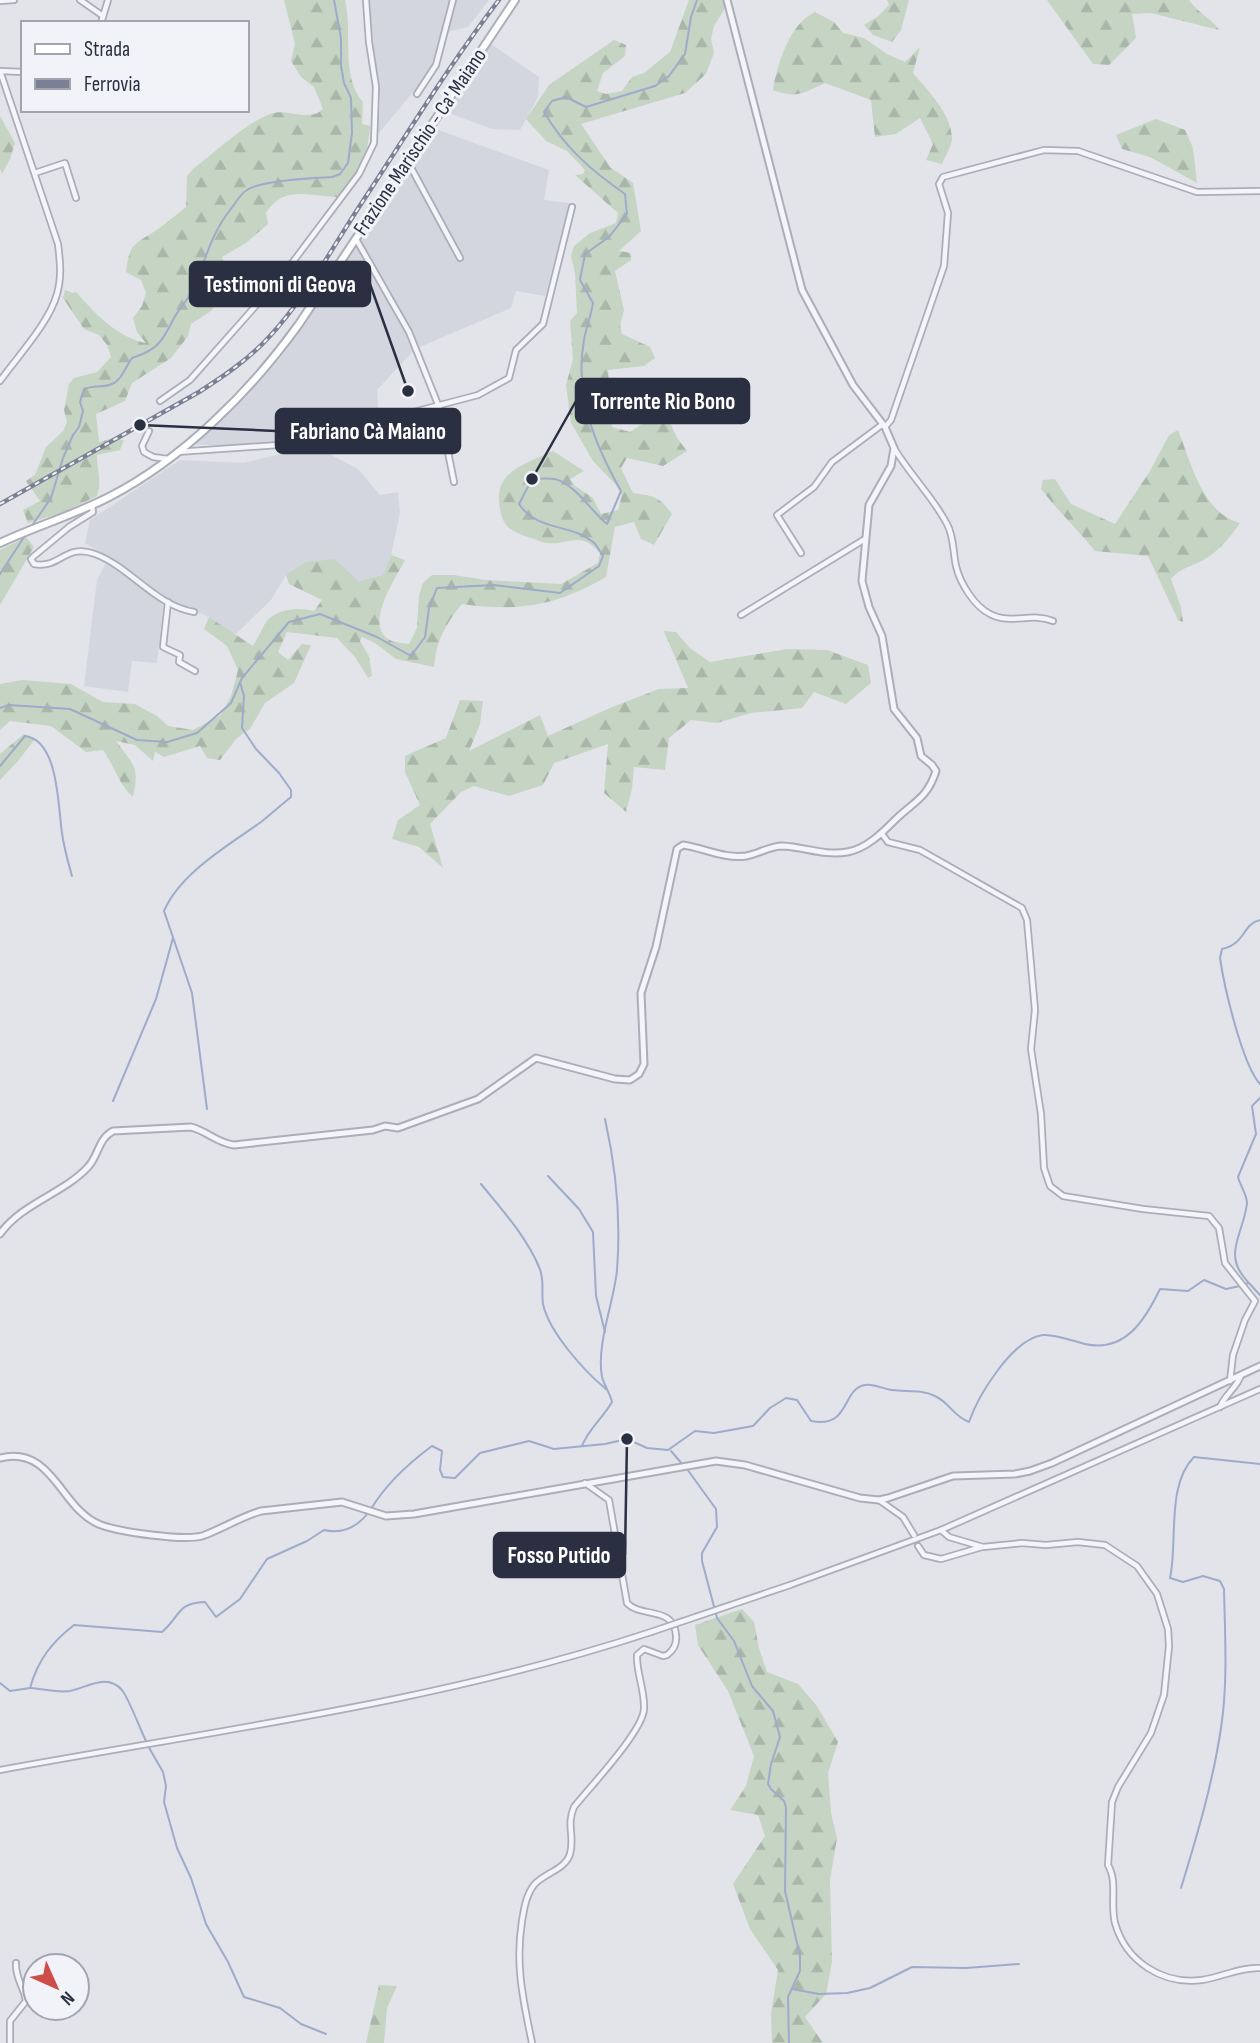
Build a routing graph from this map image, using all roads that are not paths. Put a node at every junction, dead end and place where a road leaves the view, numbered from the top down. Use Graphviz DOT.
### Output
graph roads {
  1 [pos="14,0"];
  2 [pos="80,0"];
  3 [pos="108,0"];
  4 [pos="366,0"];
  5 [pos="453,0"];
  6 [pos="515,0"];
  7 [pos="727,0"];
  8 [pos="0,1"];
  9 [pos="103,16"];
  10 [pos="102,21"];
  11 [pos="0,71"];
  12 [pos="21,72"];
  13 [pos="417,94"];
  14 [pos="407,161"];
  15 [pos="34,173"];
  16 [pos="1260,191"];
  17 [pos="76,198"];
  18 [pos="572,207"];
  19 [pos="356,238"];
  20 [pos="460,258"];
  21 [pos="0,381"];
  22 [pos="160,401"];
  23 [pos="439,407"];
  24 [pos="884,426"];
  25 [pos="149,431"];
  26 [pos="894,449"];
  27 [pos="177,452"];
  28 [pos="169,459"];
  29 [pos="454,481"];
  30 [pos="92,506"];
  31 [pos="865,539"];
  32 [pos="0,543"];
  33 [pos="801,553"];
  34 [pos="168,602"];
  35 [pos="194,612"];
  36 [pos="741,615"];
  37 [pos="1053,621"];
  38 [pos="195,671"];
  39 [pos="882,834"];
  40 [pos="0,1234"];
  41 [pos="1260,1366"];
  42 [pos="1241,1375"];
  43 [pos="1230,1381"];
  44 [pos="1260,1390"];
  45 [pos="1220,1407"];
  46 [pos="0,1458"];
  47 [pos="585,1483"];
  48 [pos="879,1500"];
  49 [pos="941,1530"];
  50 [pos="914,1535"];
  51 [pos="918,1546"];
  52 [pos="983,1547"];
  53 [pos="0,1770"];
  54 [pos="16,1963"];
  55 [pos="1260,1968"];
  56 [pos="10,2043"];
  57 [pos="532,2043"];
  1 -- 8 [label="street"];
  2 -- 9 [label="street"];
  3 -- 9 [label="street"];
  4 -- 22 [label="street"];
  5 -- 13 [label="street"];
  6 -- 14 [label="main road, Frazione Marischio - Ca' Maiano"];
  7 -- 24 [label="street"];
  9 -- 10 [label="street"];
  11 -- 12 [label="street"];
  11 -- 15 [label="street"];
  14 -- 19 [label="main road, Frazione Marischio - Ca' Maiano"];
  14 -- 20 [label="street"];
  15 -- 17 [label="street"];
  15 -- 21 [label="street"];
  16 -- 24 [label="street"];
  18 -- 23 [label="street"];
  19 -- 23 [label="street"];
  19 -- 27 [label="main road, Frazione Marischio - Ca' Maiano"];
  23 -- 27 [label="street"];
  23 -- 29 [label="street"];
  24 -- 26 [label="street"];
  24 -- 33 [label="street"];
  25 -- 28 [label="street"];
  26 -- 31 [label="street"];
  26 -- 37 [label="street"];
  27 -- 28 [label="main road, Frazione Marischio - Ca' Maiano"];
  28 -- 30 [label="main road, Frazione Marischio - Ca' Maiano"];
  30 -- 32 [label="main road, Frazione Marischio - Ca' Maiano"];
  30 -- 34 [label="street"];
  31 -- 36 [label="street"];
  31 -- 39 [label="street"];
  34 -- 35 [label="street"];
  34 -- 38 [label="street"];
  39 -- 40 [label="street"];
  39 -- 43 [label="street"];
  41 -- 42 [label="street"];
  42 -- 43 [label="street"];
  42 -- 45 [label="street"];
  43 -- 48 [label="street"];
  44 -- 45 [label="street"];
  45 -- 49 [label="street"];
  46 -- 47 [label="street"];
  47 -- 48 [label="street"];
  47 -- 57 [label="street"];
  48 -- 50 [label="street"];
  49 -- 52 [label="street"];
  49 -- 53 [label="street, bridge"];
  51 -- 52 [label="street"];
  52 -- 55 [label="street"];
  54 -- 56 [label="street"];
}
